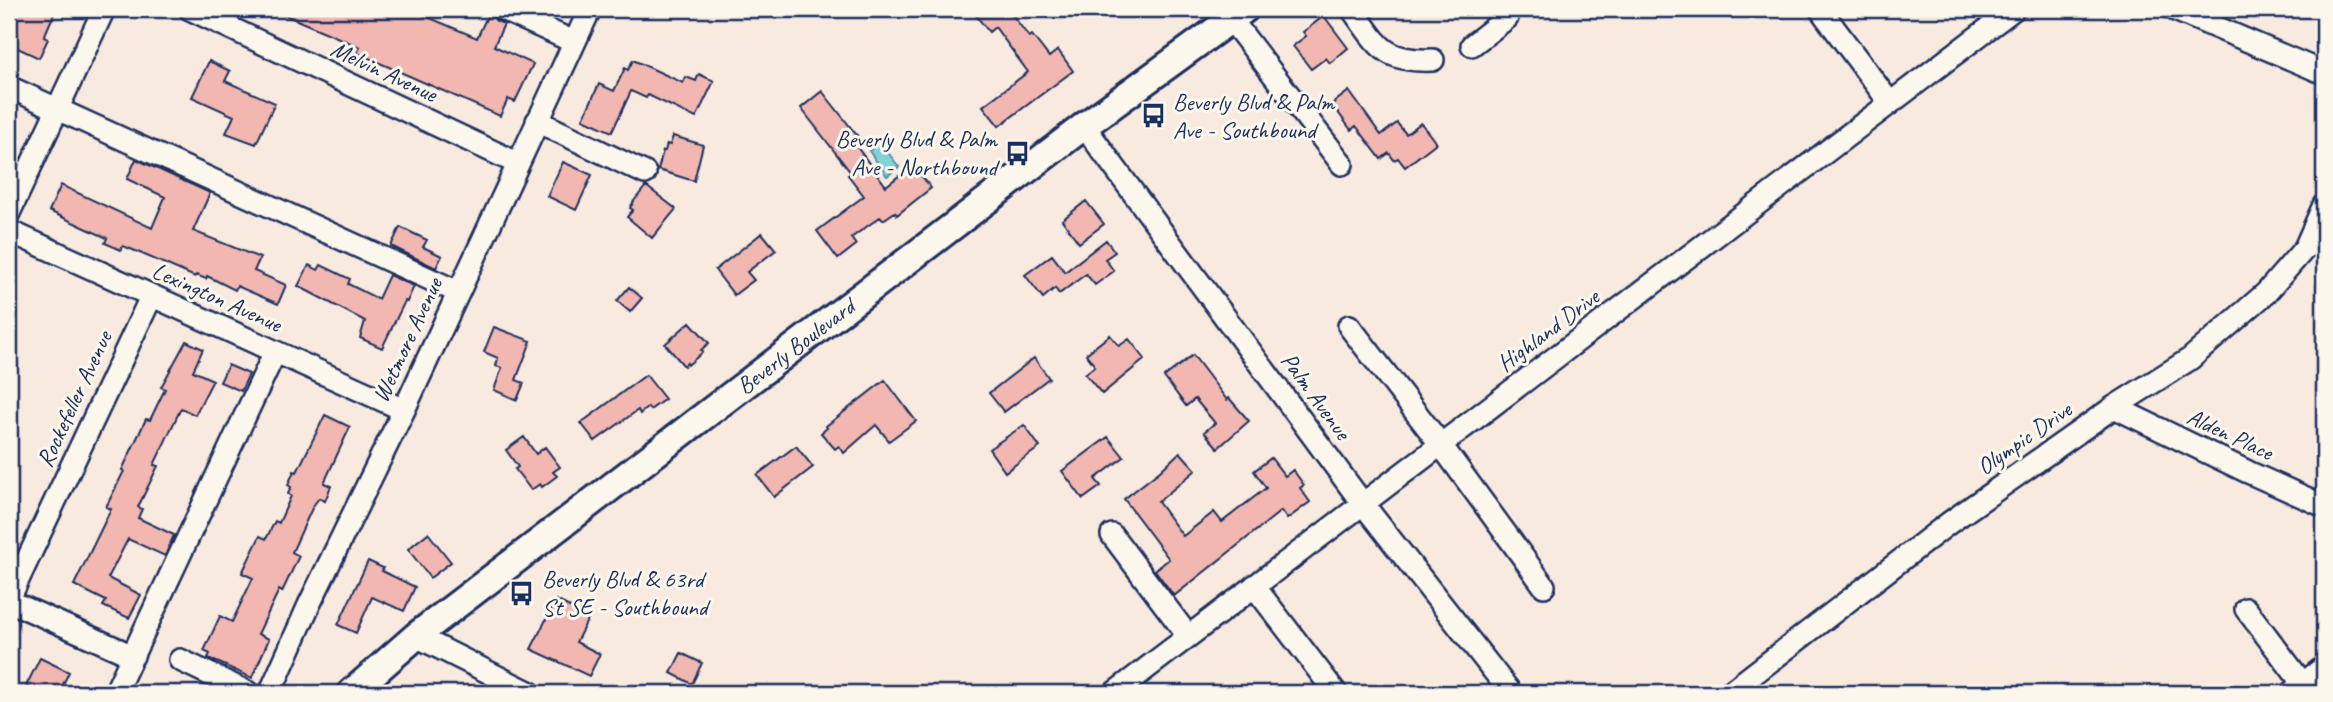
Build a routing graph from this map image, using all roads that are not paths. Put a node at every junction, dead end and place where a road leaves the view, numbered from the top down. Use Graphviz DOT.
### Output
graph roads {
  1 [pos="104,9"];
  2 [pos="190,9"];
  3 [pos="502,9"];
  4 [pos="590,9"];
  5 [pos="1352,9"];
  6 [pos="1820,9"];
  7 [pos="2014,9"];
  8 [pos="2173,9"];
  9 [pos="1233,12"];
  10 [pos="1510,12"];
  11 [pos="574,42"];
  12 [pos="1472,46"];
  13 [pos="1433,60"];
  14 [pos="2324,73"];
  15 [pos="9,87"];
  16 [pos="1890,103"];
  17 [pos="57,110"];
  18 [pos="537,121"];
  19 [pos="1084,126"];
  20 [pos="517,163"];
  21 [pos="1342,164"];
  22 [pos="645,173"];
  23 [pos="2324,205"];
  24 [pos="9,213"];
  25 [pos="9,232"];
  26 [pos="458,292"];
  27 [pos="152,297"];
  28 [pos="1349,326"];
  29 [pos="275,352"];
  30 [pos="2114,407"];
  31 [pos="404,410"];
  32 [pos="1441,445"];
  33 [pos="1363,504"];
  34 [pos="2324,506"];
  35 [pos="1112,535"];
  36 [pos="1254,586"];
  37 [pos="1544,586"];
  38 [pos="9,600"];
  39 [pos="2246,609"];
  40 [pos="416,636"];
  41 [pos="1188,636"];
  42 [pos="133,656"];
  43 [pos="180,660"];
  44 [pos="2324,667"];
  45 [pos="2297,689"];
  46 [pos="115,693"];
  47 [pos="249,693"];
  48 [pos="270,693"];
  49 [pos="351,693"];
  50 [pos="530,693"];
  51 [pos="1114,693"];
  52 [pos="1336,693"];
  53 [pos="1511,693"];
  54 [pos="1729,693"];
  1 -- 17 [label="street"];
  2 -- 20 [label="street, Melvin Avenue"];
  3 -- 11 [label="street"];
  4 -- 11 [label="street, Wetmore Avenue"];
  5 -- 13 [label="street"];
  6 -- 16 [label="street"];
  7 -- 16 [label="street, Highland Drive"];
  8 -- 14 [label="street"];
  9 -- 19 [label="main road, Beverly Boulevard"];
  9 -- 21 [label="street"];
  10 -- 12 [label="street"];
  11 -- 18 [label="street, Wetmore Avenue"];
  15 -- 17 [label="street"];
  16 -- 32 [label="street, Highland Drive"];
  17 -- 24 [label="street"];
  17 -- 26 [label="street"];
  18 -- 20 [label="street, Wetmore Avenue"];
  18 -- 22 [label="street"];
  19 -- 33 [label="street, Palm Avenue"];
  19 -- 40 [label="main road, Beverly Boulevard"];
  20 -- 26 [label="street, Wetmore Avenue"];
  23 -- 30 [label="street, Olympic Drive"];
  25 -- 27 [label="street, Lexington Avenue"];
  26 -- 31 [label="street, Wetmore Avenue"];
  27 -- 29 [label="street, Lexington Avenue"];
  27 -- 38 [label="street, Rockefeller Avenue"];
  28 -- 32 [label="street"];
  29 -- 31 [label="street, Lexington Avenue"];
  29 -- 42 [label="street"];
  30 -- 34 [label="street, Alden Place"];
  30 -- 54 [label="street, Olympic Drive"];
  31 -- 48 [label="street, Wetmore Avenue"];
  32 -- 33 [label="street, Highland Drive"];
  32 -- 37 [label="street"];
  33 -- 36 [label="street, Highland Drive"];
  33 -- 53 [label="street, Palm Avenue"];
  35 -- 41 [label="street"];
  36 -- 41 [label="street, Highland Drive"];
  36 -- 52 [label="street"];
  38 -- 42 [label="street"];
  39 -- 45 [label="street"];
  40 -- 49 [label="main road, Beverly Boulevard"];
  40 -- 50 [label="street"];
  41 -- 51 [label="street, Highland Drive"];
  42 -- 46 [label="street"];
  43 -- 47 [label="street"];
  44 -- 45 [label="street"];
}
